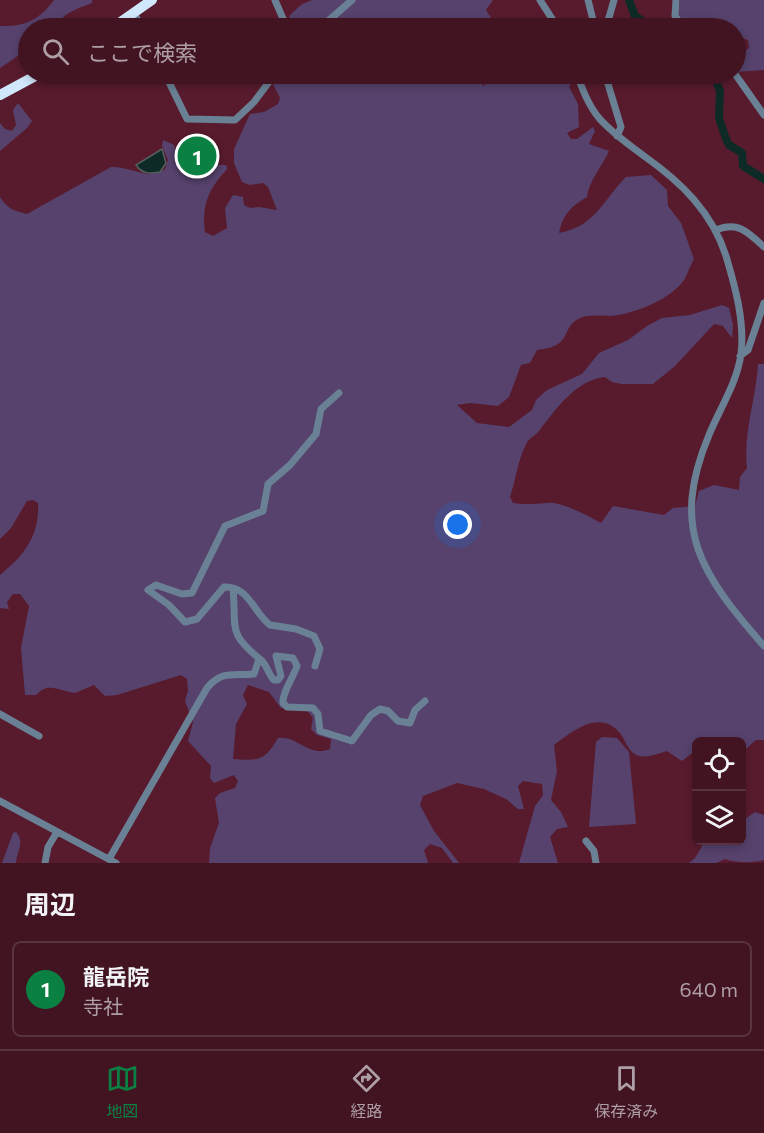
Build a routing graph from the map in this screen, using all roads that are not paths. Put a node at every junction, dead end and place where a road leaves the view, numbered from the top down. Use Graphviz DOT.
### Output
graph roads {
  1 [pos="152,0"];
  2 [pos="275,0"];
  3 [pos="351,0"];
  4 [pos="540,0"];
  5 [pos="588,0"];
  6 [pos="614,0"];
  7 [pos="676,0"];
  8 [pos="134,13"];
  9 [pos="127,18"];
  10 [pos="137,18"];
  11 [pos="283,18"];
  12 [pos="331,18"];
  13 [pos="552,18"];
  14 [pos="592,18"];
  15 [pos="609,18"];
  16 [pos="676,18"];
  17 [pos="20,84"];
  18 [pos="170,84"];
  19 [pos="268,84"];
  20 [pos="581,84"];
  21 [pos="608,84"];
  22 [pos="742,84"];
  23 [pos="0,95"];
  24 [pos="764,115"];
  25 [pos="618,136"];
  26 [pos="716,230"];
  27 [pos="764,247"];
  28 [pos="764,303"];
  29 [pos="740,357"];
  30 [pos="339,393"];
  31 [pos="233,589"];
  32 [pos="764,646"];
  33 [pos="259,659"];
  34 [pos="315,666"];
  35 [pos="425,701"];
  36 [pos="0,714"];
  37 [pos="39,736"];
  38 [pos="0,801"];
  39 [pos="57,832"];
  40 [pos="586,841"];
  41 [pos="112,861"];
  42 [pos="45,863"];
  43 [pos="596,863"];
  1 -- 8 [label="highway"];
  2 -- 11 [label="street"];
  3 -- 12 [label="street"];
  4 -- 13 [label="street"];
  5 -- 14 [label="street"];
  6 -- 15 [label="street"];
  7 -- 16 [label="street"];
  8 -- 9 [label="highway"];
  8 -- 10 [label="street"];
  17 -- 23 [label="highway"];
  18 -- 19 [label="street"];
  20 -- 25 [label="street"];
  21 -- 25 [label="street"];
  22 -- 24 [label="street"];
  25 -- 26 [label="street"];
  26 -- 27 [label="street"];
  26 -- 29 [label="street"];
  28 -- 29 [label="street"];
  29 -- 32 [label="street"];
  30 -- 31 [label="street"];
  31 -- 33 [label="street"];
  31 -- 34 [label="street"];
  33 -- 35 [label="street"];
  33 -- 41 [label="street"];
  36 -- 37 [label="street"];
  38 -- 39 [label="street"];
  39 -- 41 [label="street"];
  39 -- 42 [label="street"];
  40 -- 43 [label="street"];
}
